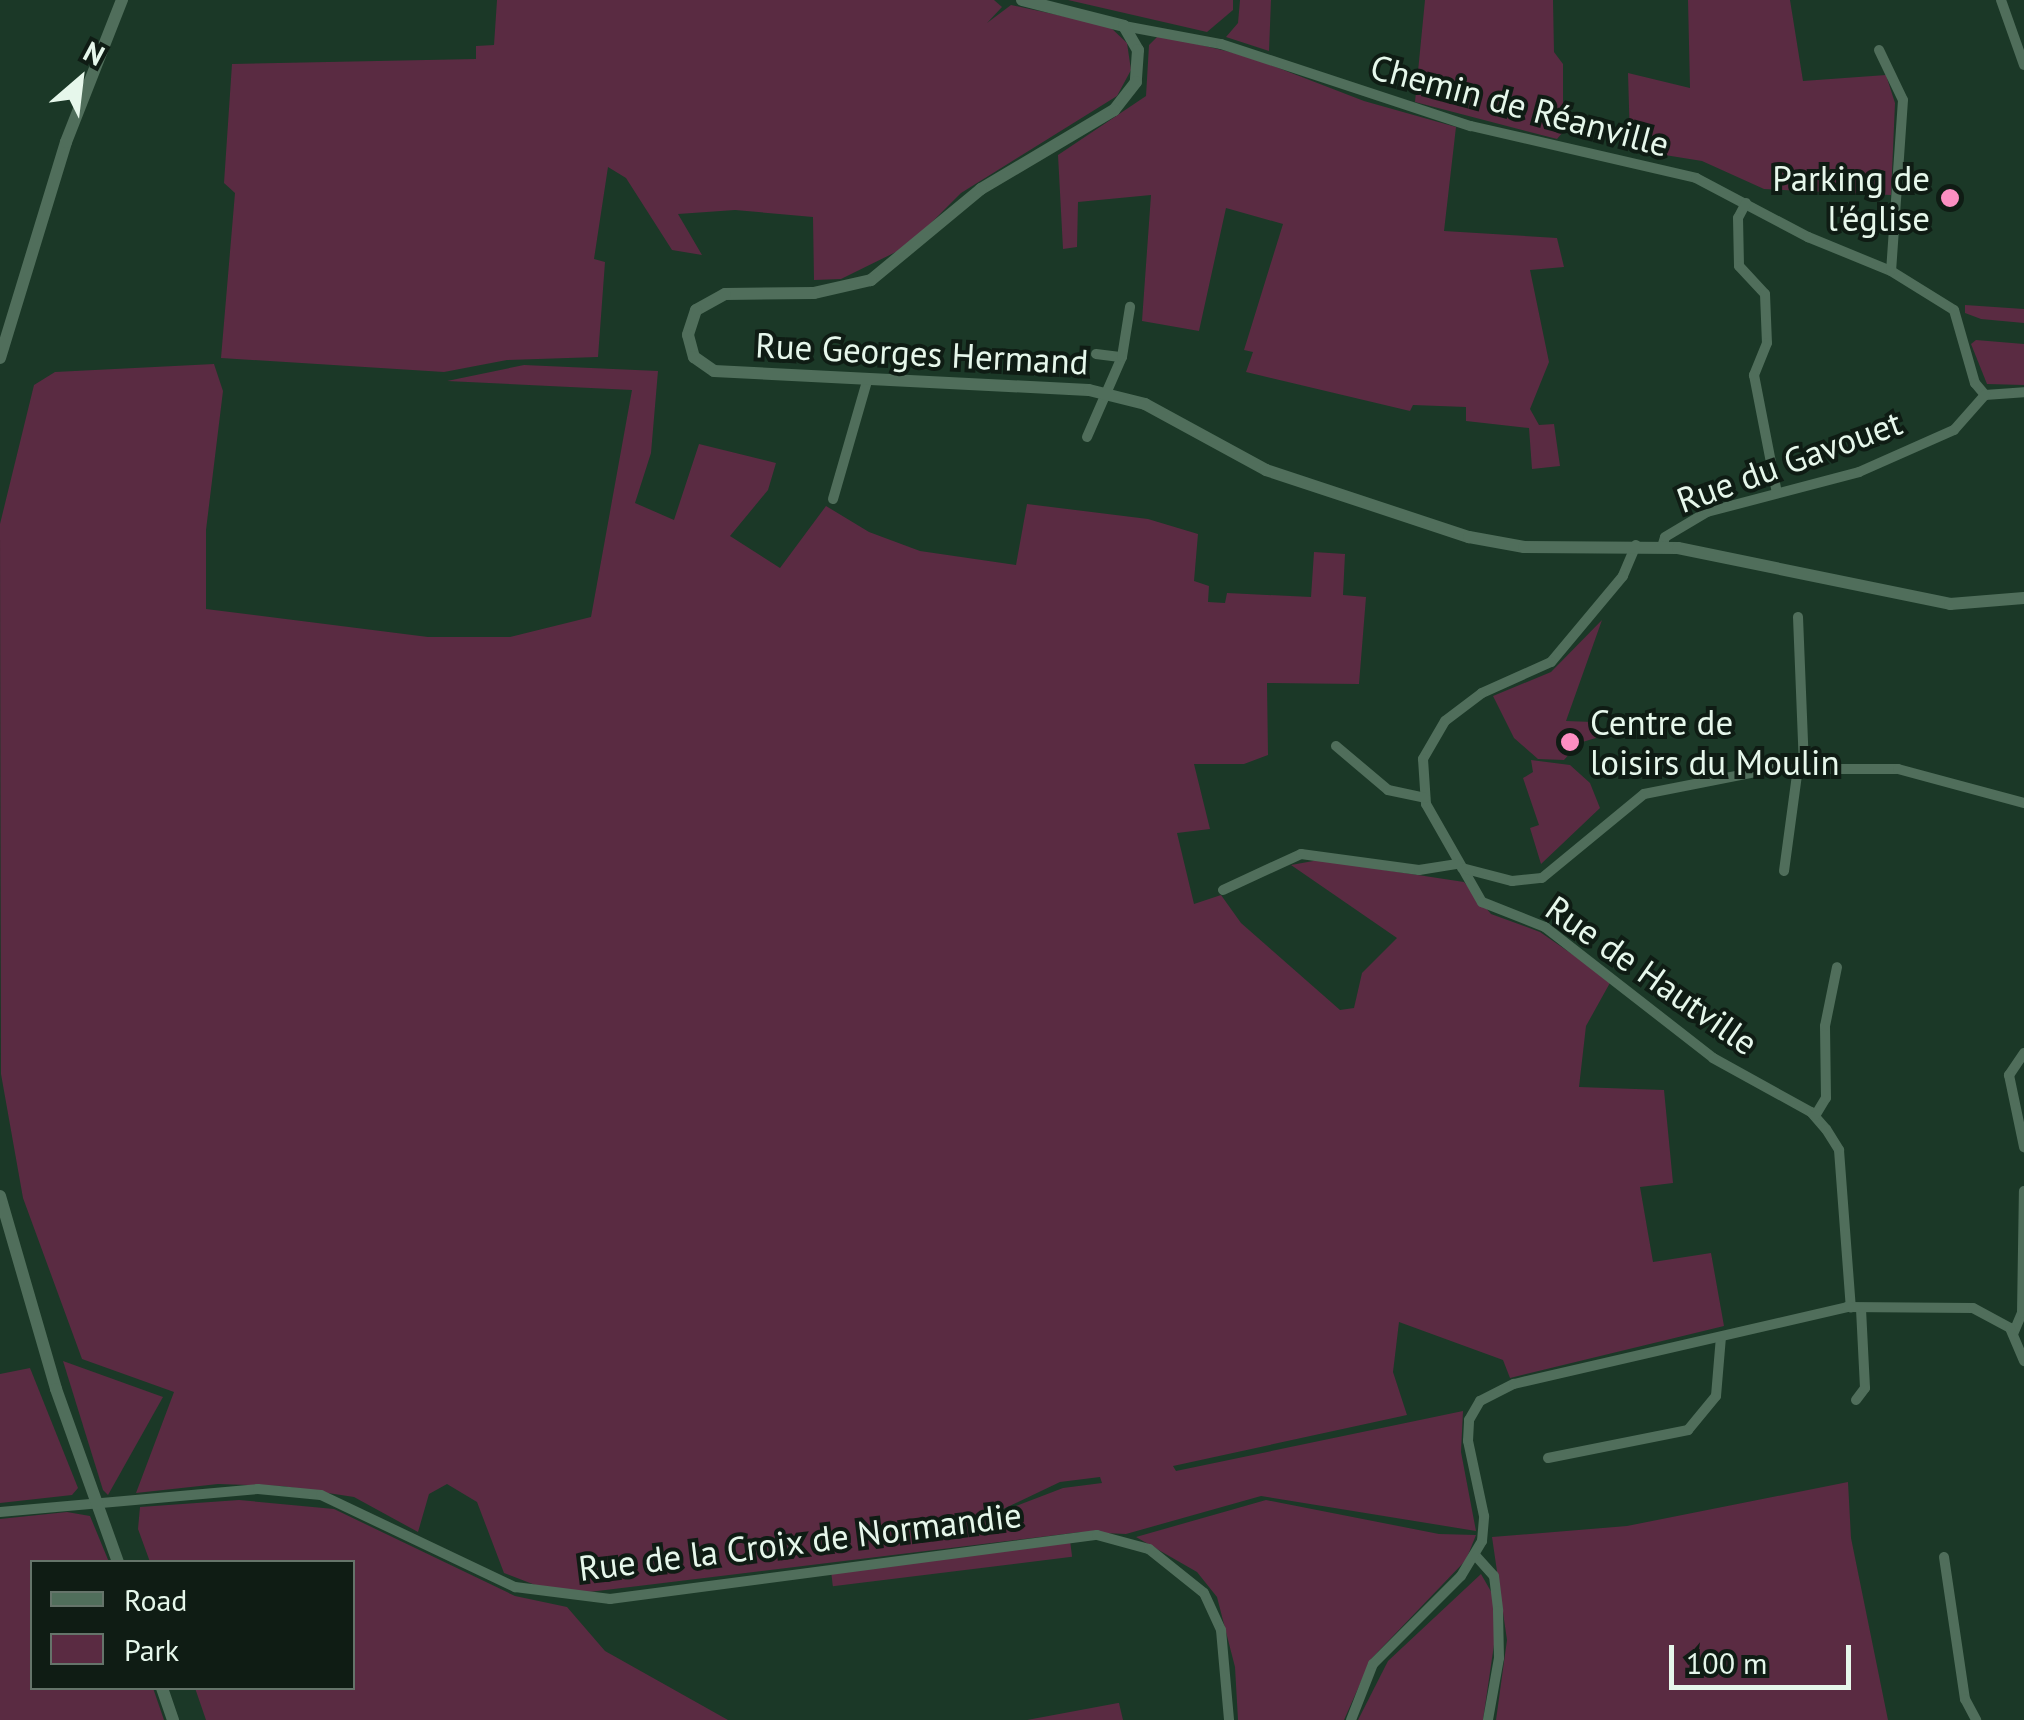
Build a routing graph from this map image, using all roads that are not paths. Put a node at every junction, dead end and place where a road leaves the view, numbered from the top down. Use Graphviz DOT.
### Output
graph roads {
  1 [pos="122,0"];
  2 [pos="1022,0"];
  3 [pos="2001,0"];
  4 [pos="1124,26"];
  5 [pos="1879,50"];
  6 [pos="2024,65"];
  7 [pos="1746,203"];
  8 [pos="1891,270"];
  9 [pos="1130,307"];
  10 [pos="1096,354"];
  11 [pos="0,358"];
  12 [pos="1122,358"];
  13 [pos="867,381"];
  14 [pos="2024,392"];
  15 [pos="1110,395"];
  16 [pos="1985,395"];
  17 [pos="1087,437"];
  18 [pos="1776,494"];
  19 [pos="833,498"];
  20 [pos="1636,544"];
  21 [pos="1662,547"];
  22 [pos="2024,598"];
  23 [pos="1798,617"];
  24 [pos="1336,746"];
  25 [pos="1801,768"];
  26 [pos="1425,798"];
  27 [pos="2024,804"];
  28 [pos="1460,866"];
  29 [pos="1784,871"];
  30 [pos="1223,890"];
  31 [pos="1837,967"];
  32 [pos="2024,1054"];
  33 [pos="1815,1116"];
  34 [pos="2024,1147"];
  35 [pos="2024,1192"];
  36 [pos="0,1196"];
  37 [pos="1856,1308"];
  38 [pos="2013,1334"];
  39 [pos="1721,1337"];
  40 [pos="2024,1361"];
  41 [pos="1856,1400"];
  42 [pos="1548,1458"];
  43 [pos="96,1502"];
  44 [pos="0,1512"];
  45 [pos="1476,1555"];
  46 [pos="1944,1557"];
  47 [pos="117,1560"];
  48 [pos="163,1690"];
  49 [pos="173,1720"];
  50 [pos="1229,1720"];
  51 [pos="1351,1720"];
  52 [pos="1488,1720"];
  53 [pos="1976,1720"];
  1 -- 11 [label="street"];
  2 -- 4 [label="street"];
  3 -- 6 [label="street"];
  4 -- 7 [label="street, Chemin de Réanville"];
  4 -- 13 [label="street, Rue Georges Hermand"];
  5 -- 8 [label="street"];
  7 -- 8 [label="street, Chemin de Réanville"];
  7 -- 18 [label="street"];
  8 -- 16 [label="street, Chemin de Réanville"];
  9 -- 12 [label="street"];
  10 -- 12 [label="street"];
  12 -- 15 [label="street"];
  13 -- 15 [label="street, Rue Georges Hermand"];
  13 -- 19 [label="street"];
  14 -- 16 [label="street"];
  15 -- 17 [label="street"];
  15 -- 20 [label="street, Rue Georges Hermand"];
  16 -- 18 [label="street, Rue du Gavouet"];
  18 -- 21 [label="street, Rue du Gavouet"];
  20 -- 21 [label="street, Rue Georges Hermand"];
  20 -- 26 [label="street"];
  21 -- 22 [label="street, Rue Georges Hermand"];
  23 -- 25 [label="street"];
  24 -- 26 [label="street"];
  25 -- 27 [label="street"];
  25 -- 28 [label="street"];
  25 -- 29 [label="street"];
  26 -- 28 [label="street, Rue de Hautville"];
  28 -- 30 [label="street"];
  28 -- 33 [label="street, Rue de Hautville"];
  31 -- 33 [label="street"];
  32 -- 34 [label="street"];
  33 -- 37 [label="street"];
  35 -- 38 [label="street"];
  36 -- 43 [label="street"];
  37 -- 38 [label="street"];
  37 -- 39 [label="street"];
  37 -- 41 [label="street"];
  38 -- 40 [label="street"];
  39 -- 42 [label="street"];
  39 -- 45 [label="street"];
  43 -- 44 [label="street, Rue de la Croix de Normandie"];
  43 -- 47 [label="street"];
  43 -- 50 [label="street, Rue de la Croix de Normandie"];
  45 -- 51 [label="street"];
  45 -- 52 [label="street"];
  46 -- 53 [label="street"];
  48 -- 49 [label="street"];
}
